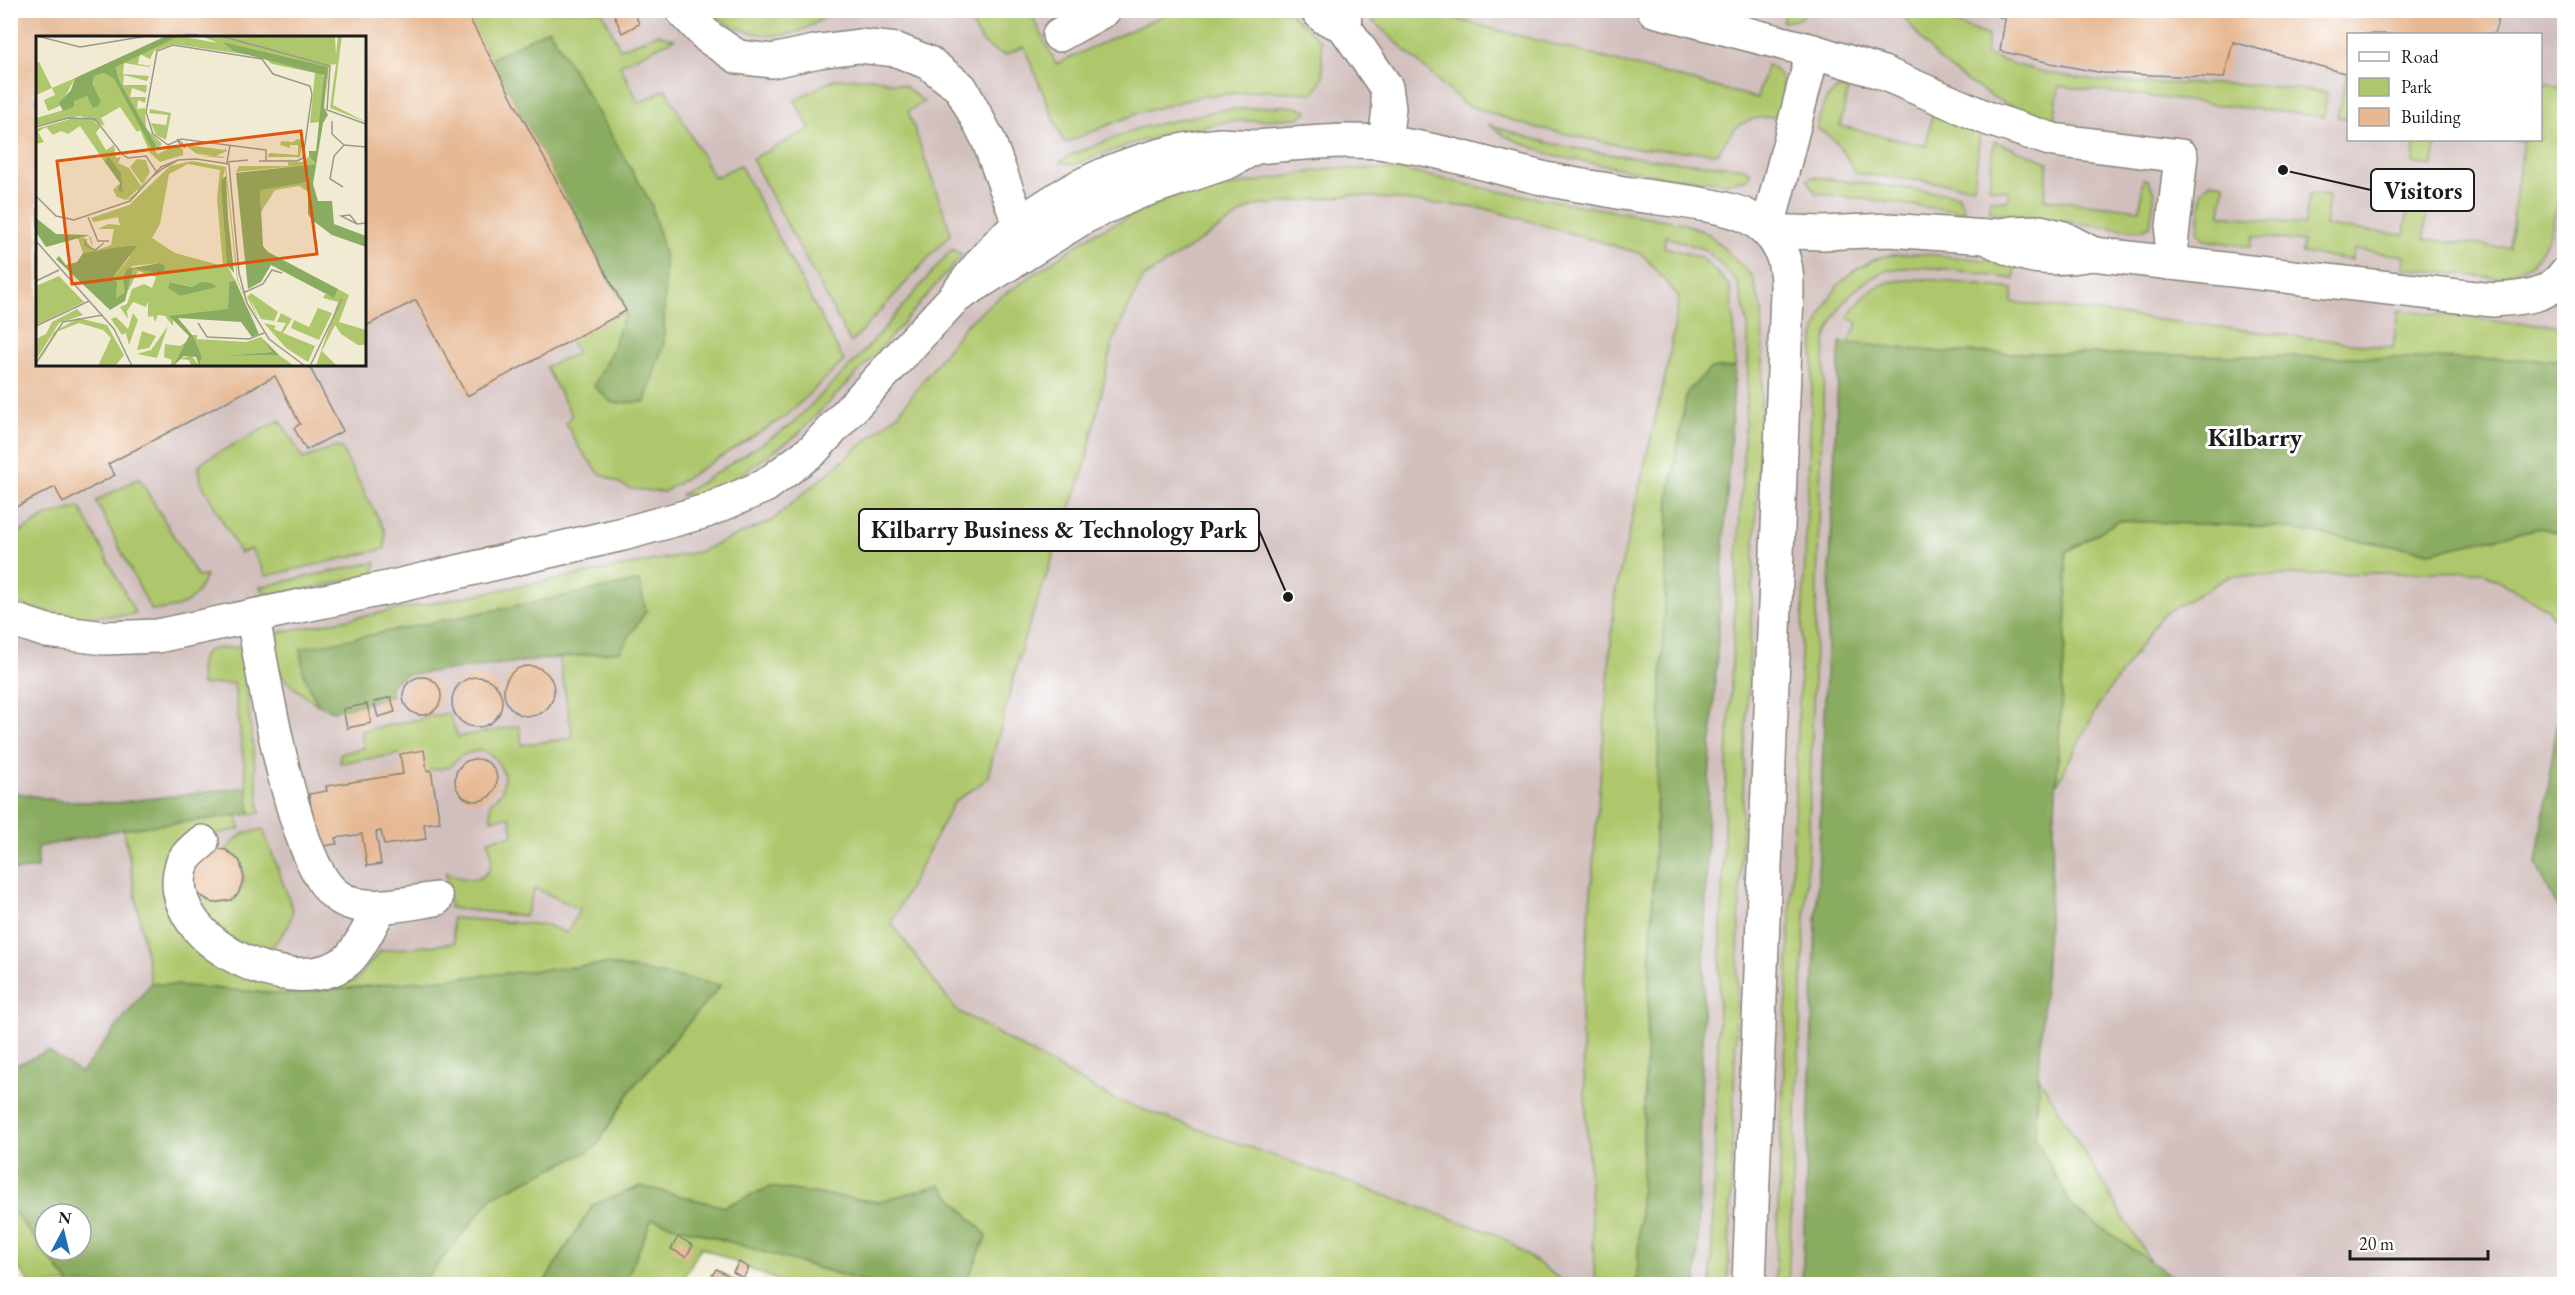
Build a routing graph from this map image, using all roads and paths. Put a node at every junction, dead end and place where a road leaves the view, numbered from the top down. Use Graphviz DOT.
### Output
graph roads {
  1 [pos="682,10"];
  2 [pos="1104,10"];
  3 [pos="1654,10"];
  4 [pos="1335,16"];
  5 [pos="1059,35"];
  6 [pos="1813,51"];
  7 [pos="1385,143"];
  8 [pos="1255,147"];
  9 [pos="1020,226"];
  10 [pos="1767,231"];
  11 [pos="2169,263"];
  12 [pos="2565,274"];
  13 [pos="954,298"];
  14 [pos="253,617"];
  15 [pos="10,619"];
  16 [pos="202,842"];
  17 [pos="436,899"];
  18 [pos="381,906"];
  19 [pos="1749,1284"];
  1 -- 9 [label="lane"];
  2 -- 5 [label="lane"];
  3 -- 6 [label="lane"];
  4 -- 7 [label="lane"];
  6 -- 10 [label="lane"];
  6 -- 11 [label="lane"];
  7 -- 8 [label="lane"];
  7 -- 10 [label="lane"];
  8 -- 9 [label="lane"];
  8 -- 13 [label="lane"];
  9 -- 13 [label="lane"];
  10 -- 11 [label="lane"];
  10 -- 19 [label="lane"];
  11 -- 12 [label="lane"];
  13 -- 14 [label="lane"];
  14 -- 15 [label="lane"];
  14 -- 18 [label="lane"];
  16 -- 18 [label="lane"];
  17 -- 18 [label="lane"];
}
